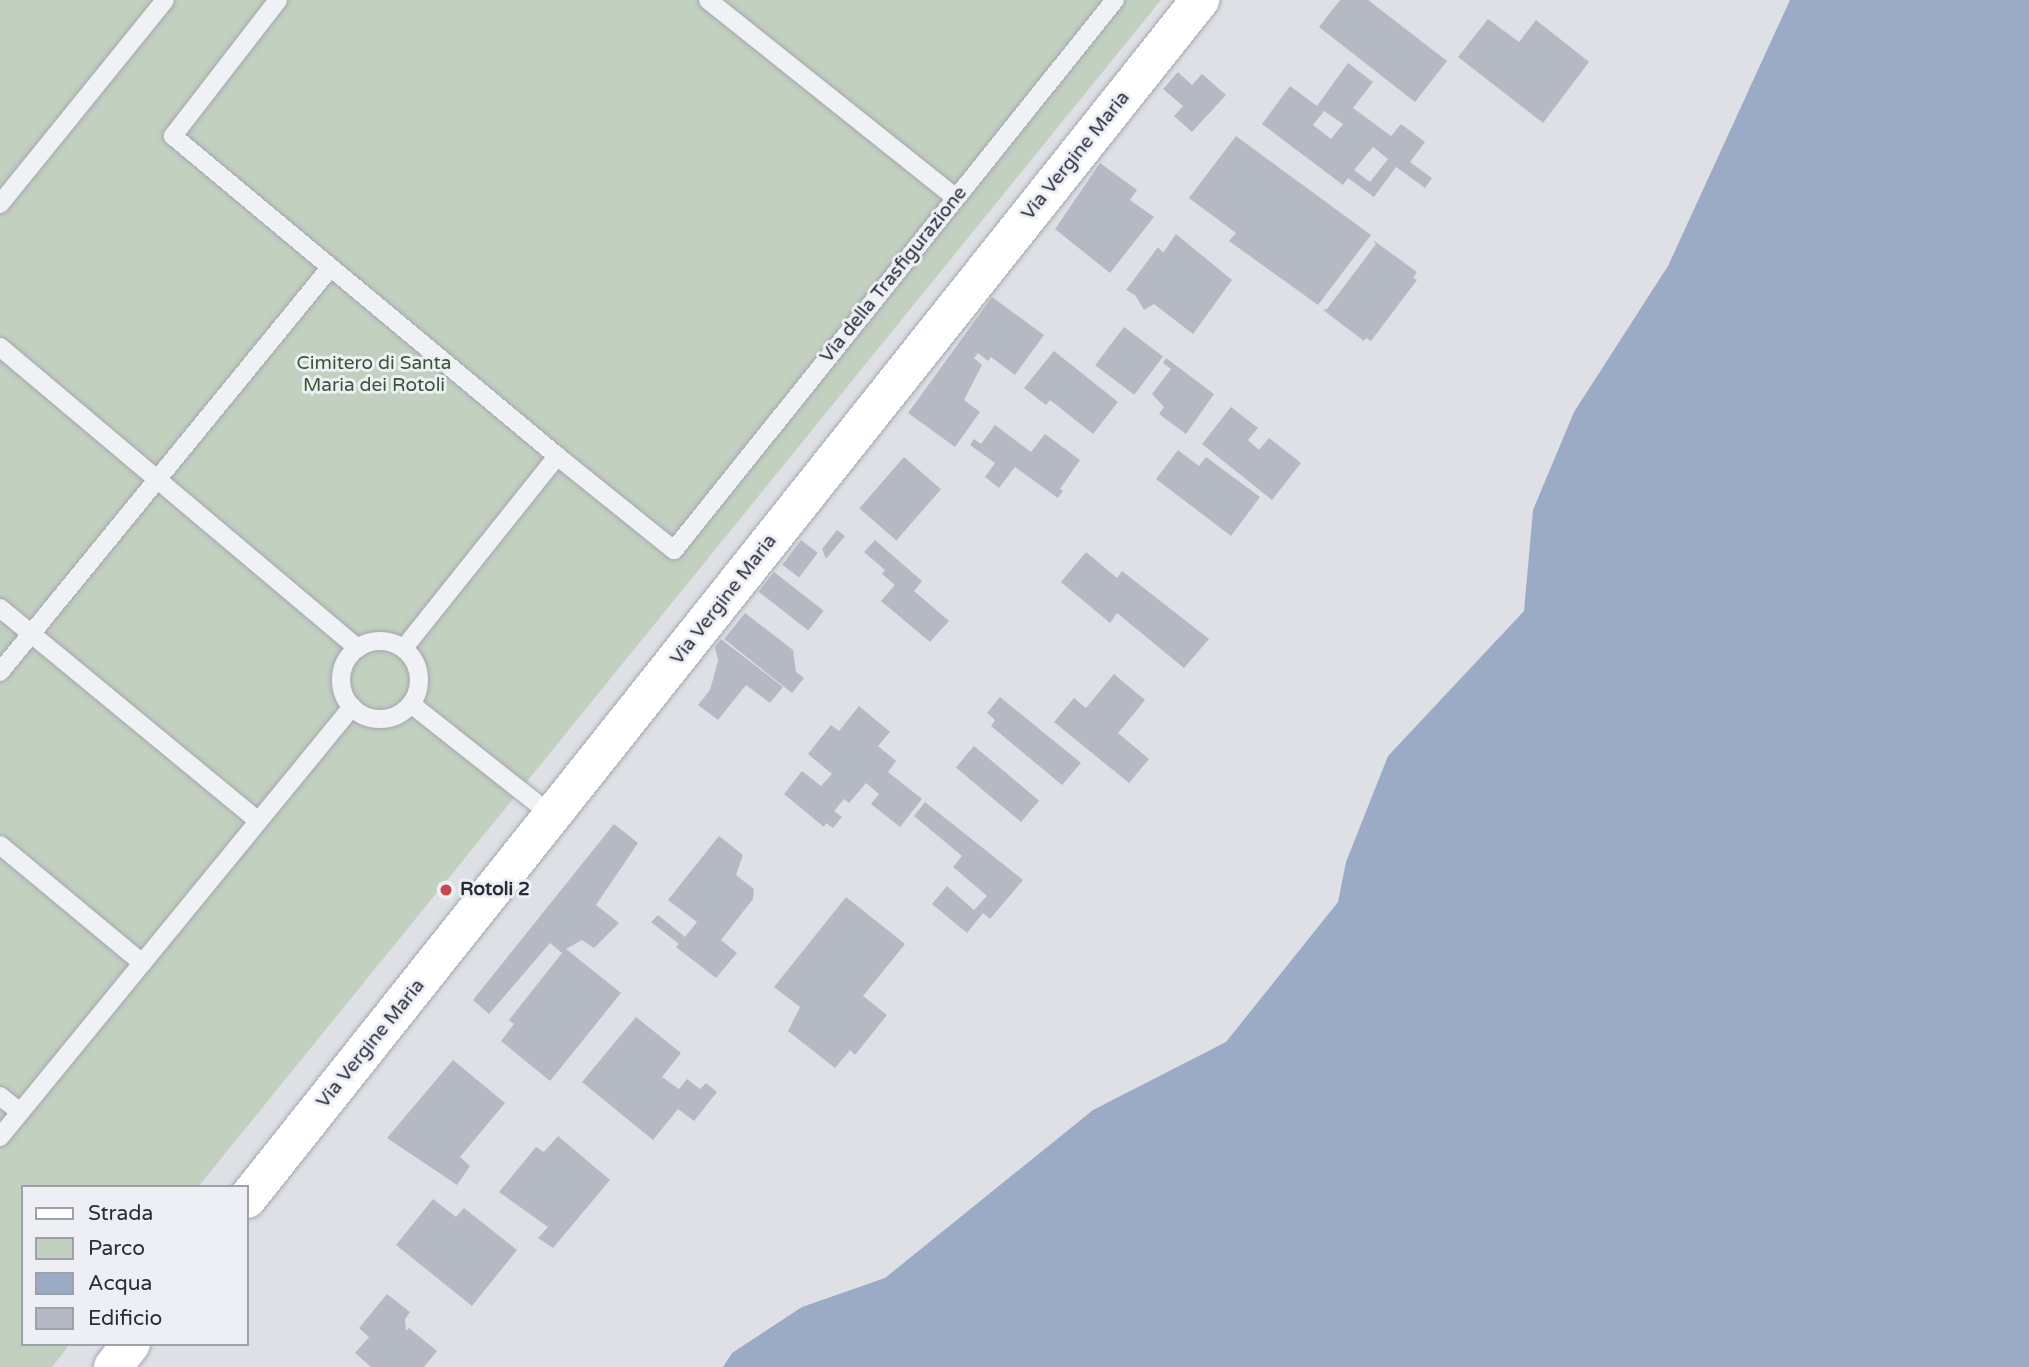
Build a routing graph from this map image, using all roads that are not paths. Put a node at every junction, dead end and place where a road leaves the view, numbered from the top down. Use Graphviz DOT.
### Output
graph roads {
  1 [pos="165,0"];
  2 [pos="278,0"];
  3 [pos="708,0"];
  4 [pos="1115,0"];
  5 [pos="1200,0"];
  6 [pos="956,198"];
  7 [pos="0,204"];
  8 [pos="330,268"];
  9 [pos="0,346"];
  10 [pos="557,456"];
  11 [pos="157,478"];
  12 [pos="0,608"];
  13 [pos="31,634"];
  14 [pos="358,648"];
  15 [pos="404,648"];
  16 [pos="0,672"];
  17 [pos="411,704"];
  18 [pos="352,707"];
  19 [pos="553,816"];
  20 [pos="258,821"];
  21 [pos="0,845"];
  22 [pos="142,963"];
  23 [pos="0,1096"];
  24 [pos="20,1112"];
  25 [pos="0,1136"];
  26 [pos="248,1198"];
  27 [pos="129,1346"];
  28 [pos="113,1367"];
  1 -- 7 [label="lane"];
  2 -- 8 [label="lane"];
  3 -- 6 [label="lane"];
  4 -- 6 [label="lane, Via della Trasfigurazione"];
  5 -- 19 [label="main road, Via Vergine Maria"];
  6 -- 10 [label="lane, Via della Trasfigurazione"];
  8 -- 10 [label="lane"];
  8 -- 11 [label="lane"];
  9 -- 11 [label="lane"];
  10 -- 15 [label="lane"];
  11 -- 13 [label="lane"];
  11 -- 14 [label="lane"];
  12 -- 13 [label="lane"];
  13 -- 16 [label="lane"];
  13 -- 20 [label="lane"];
  14 -- 15 [label="lane"];
  14 -- 18 [label="lane"];
  15 -- 17 [label="lane"];
  17 -- 18 [label="lane"];
  17 -- 19 [label="lane"];
  18 -- 20 [label="lane"];
  19 -- 26 [label="main road, Via Vergine Maria"];
  20 -- 22 [label="lane"];
  21 -- 22 [label="lane"];
  22 -- 24 [label="lane"];
  23 -- 24 [label="lane"];
  24 -- 25 [label="lane"];
  27 -- 28 [label="main road"];
}
